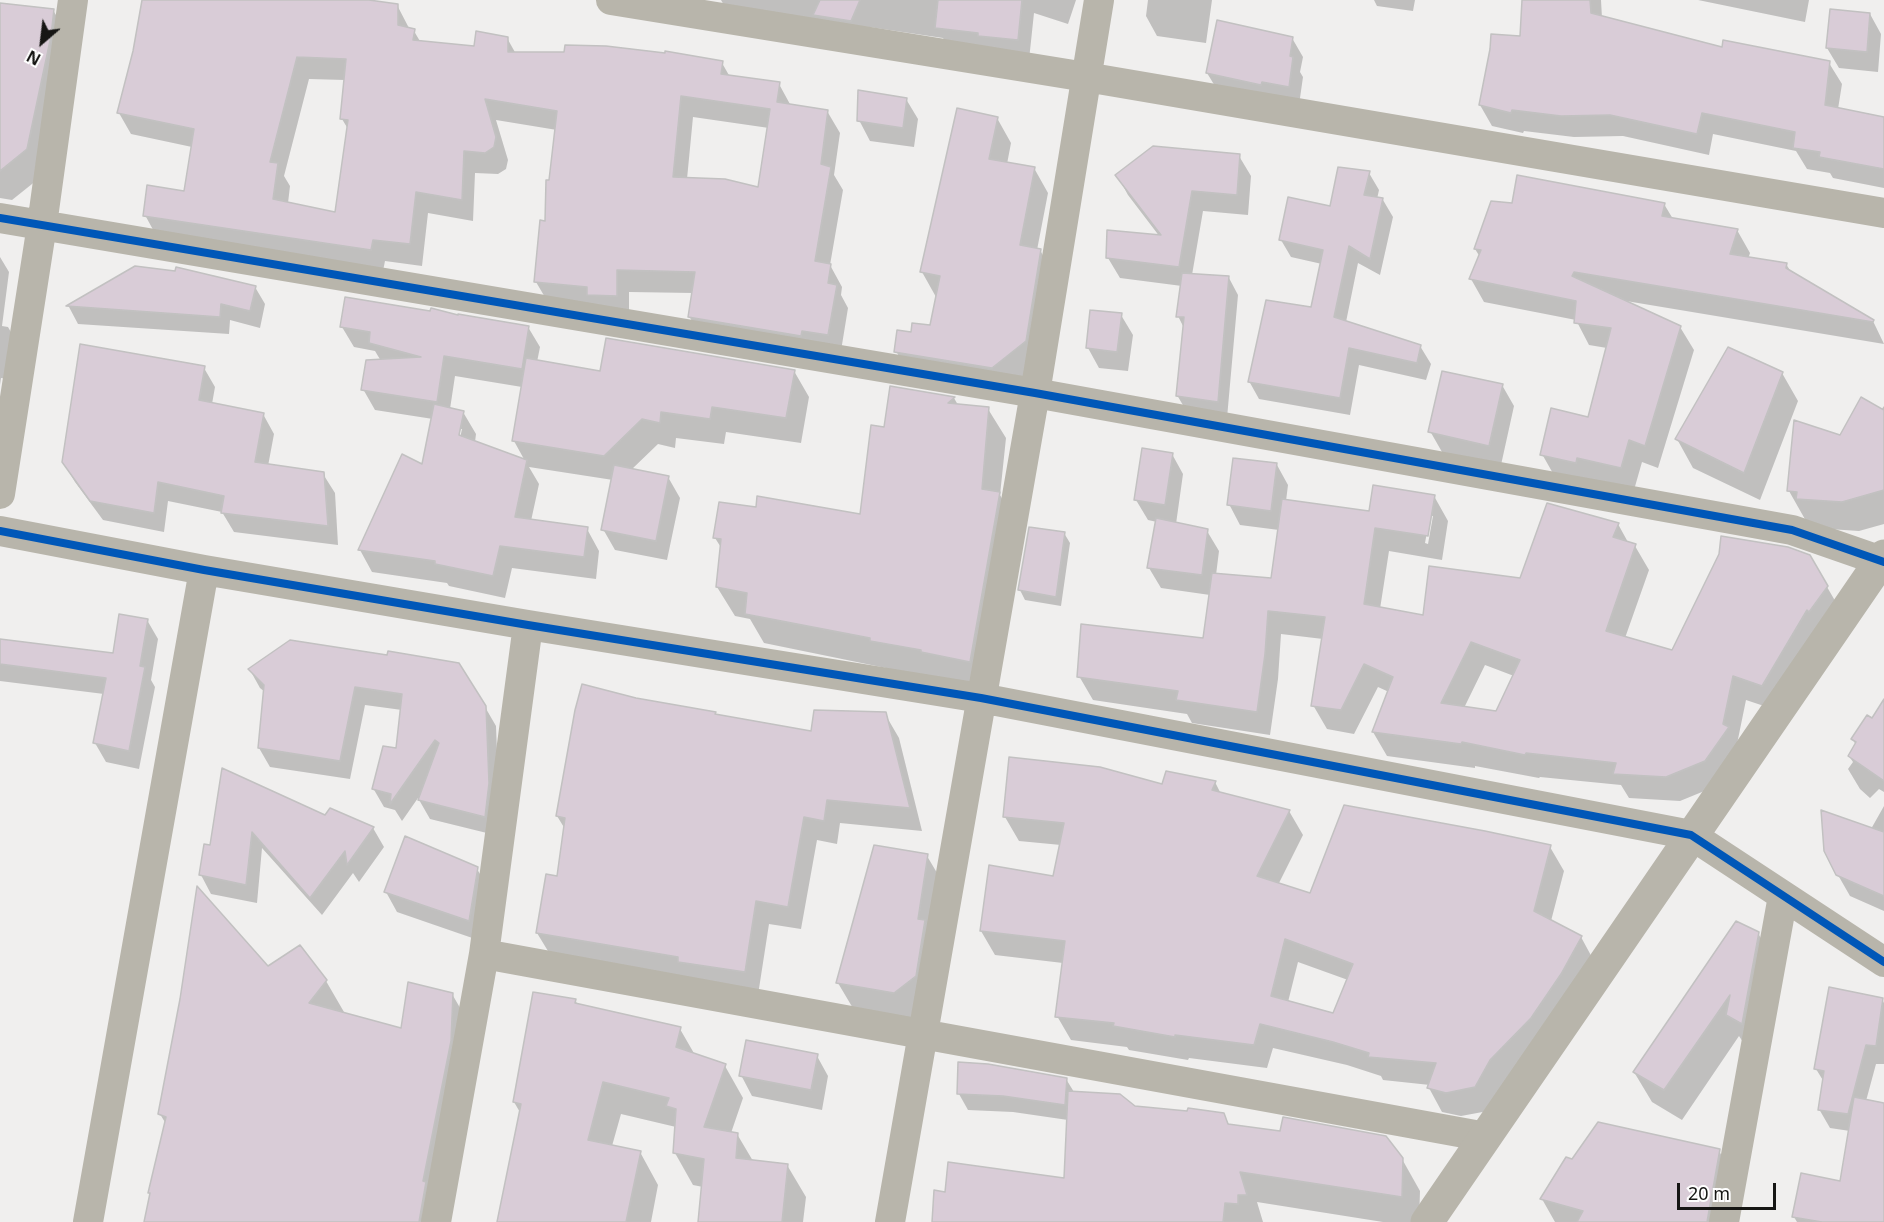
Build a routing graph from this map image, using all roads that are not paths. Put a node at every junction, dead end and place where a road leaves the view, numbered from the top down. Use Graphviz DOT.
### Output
graph roads {
  1 [pos="73,0"];
  2 [pos="611,0"];
  3 [pos="1099,0"];
  4 [pos="1086,77"];
  5 [pos="1884,213"];
  6 [pos="0,218"];
  7 [pos="42,225"];
  8 [pos="1035,393"];
  9 [pos="0,494"];
  10 [pos="0,531"];
  11 [pos="1883,559"];
  12 [pos="204,570"];
  13 [pos="528,626"];
  14 [pos="981,698"];
  15 [pos="1691,835"];
  16 [pos="1783,896"];
  17 [pos="484,954"];
  18 [pos="1884,962"];
  19 [pos="924,1033"];
  20 [pos="1486,1137"];
  21 [pos="88,1222"];
  22 [pos="436,1222"];
  23 [pos="890,1222"];
  24 [pos="1427,1222"];
  25 [pos="1724,1222"];
  1 -- 7 [label="street"];
  2 -- 4 [label="street"];
  3 -- 4 [label="street"];
  4 -- 5 [label="street"];
  4 -- 8 [label="street"];
  6 -- 7 [label="street"];
  7 -- 8 [label="street"];
  7 -- 9 [label="street"];
  8 -- 11 [label="street"];
  8 -- 14 [label="street"];
  10 -- 12 [label="street"];
  11 -- 15 [label="street"];
  12 -- 13 [label="street"];
  12 -- 21 [label="street"];
  13 -- 14 [label="street"];
  13 -- 17 [label="street"];
  14 -- 15 [label="street"];
  14 -- 19 [label="street"];
  15 -- 16 [label="street"];
  15 -- 20 [label="street"];
  16 -- 18 [label="street"];
  16 -- 25 [label="street"];
  17 -- 19 [label="street"];
  17 -- 22 [label="street"];
  19 -- 20 [label="street"];
  19 -- 23 [label="street"];
  20 -- 24 [label="street"];
}
